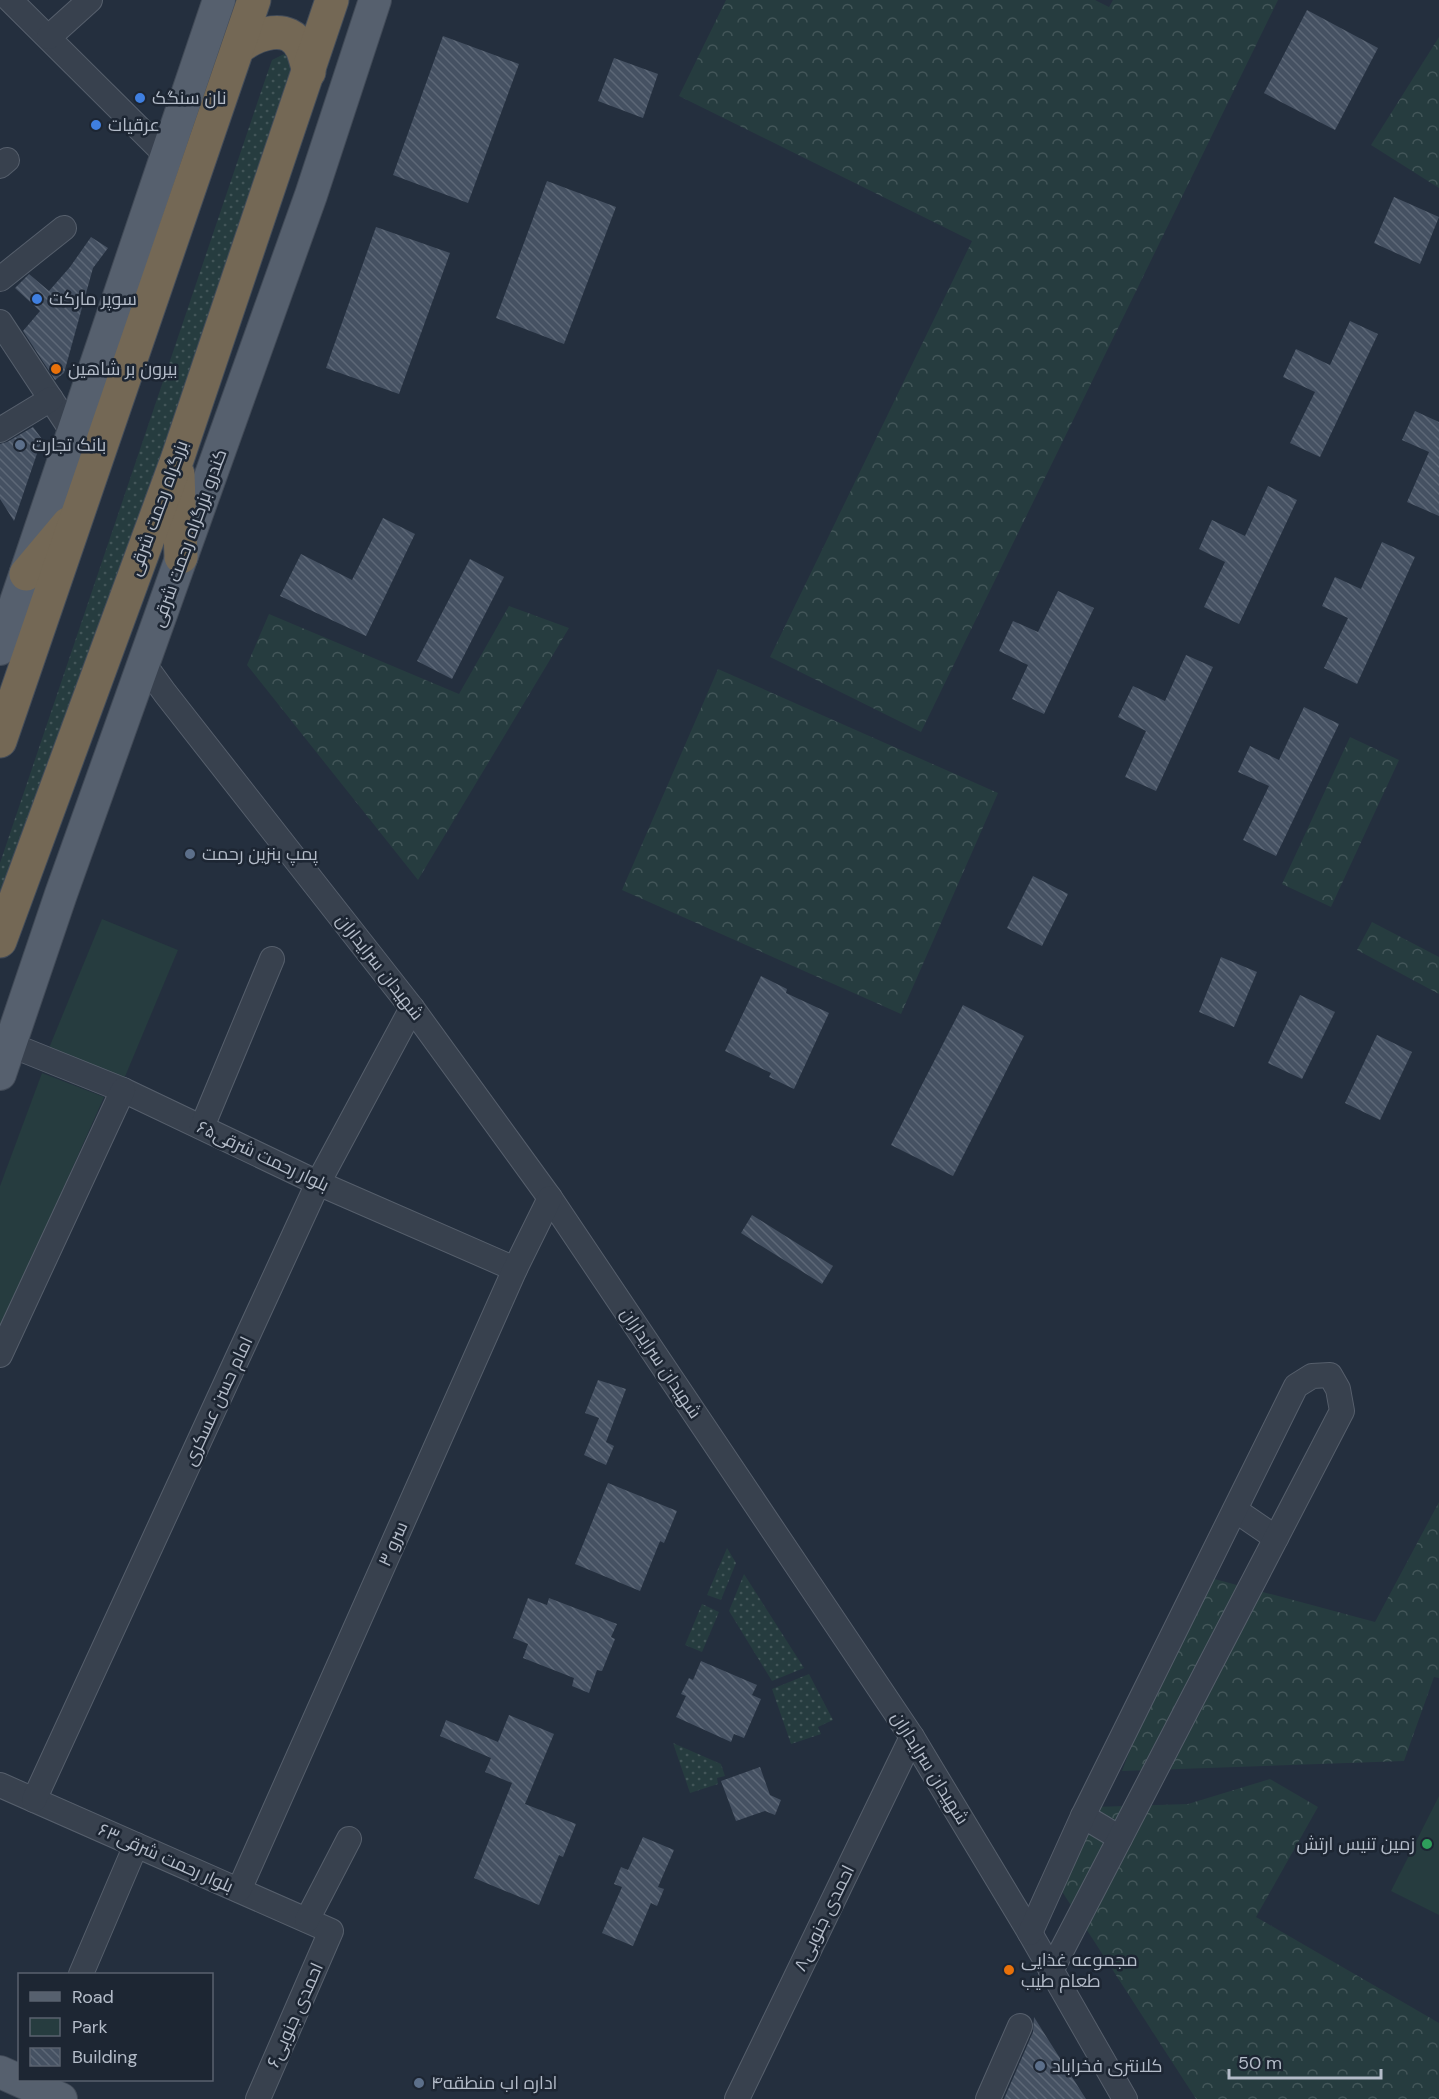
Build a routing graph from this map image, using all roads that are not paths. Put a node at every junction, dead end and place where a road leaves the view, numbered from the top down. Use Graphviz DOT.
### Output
graph roads {
  1 [pos="90,0"];
  2 [pos="219,0"];
  3 [pos="254,0"];
  4 [pos="332,0"];
  5 [pos="375,0"];
  6 [pos="20,3"];
  7 [pos="49,38"];
  8 [pos="237,48"];
  9 [pos="309,72"];
  10 [pos="166,155"];
  11 [pos="64,228"];
  12 [pos="0,279"];
  13 [pos="0,322"];
  14 [pos="51,399"];
  15 [pos="0,430"];
  16 [pos="72,431"];
  17 [pos="178,457"];
  18 [pos="81,509"];
  19 [pos="181,557"];
  20 [pos="27,574"];
  21 [pos="7,613"];
  22 [pos="0,649"];
  23 [pos="144,664"];
  24 [pos="0,741"];
  25 [pos="0,941"];
  26 [pos="272,959"];
  27 [pos="412,1008"];
  28 [pos="11,1045"];
  29 [pos="0,1074"];
  30 [pos="123,1090"];
  31 [pos="202,1127"];
  32 [pos="318,1183"];
  33 [pos="550,1198"];
  34 [pos="515,1269"];
  35 [pos="0,1355"];
  36 [pos="1235,1509"];
  37 [pos="1276,1538"];
  38 [pos="912,1737"];
  39 [pos="0,1785"];
  40 [pos="34,1800"];
  41 [pos="1083,1816"];
  42 [pos="1120,1838"];
  43 [pos="349,1839"];
  44 [pos="136,1845"];
  45 [pos="239,1890"];
  46 [pos="307,1920"];
  47 [pos="332,1931"];
  48 [pos="1030,1933"];
  49 [pos="1051,1971"];
  50 [pos="81,1973"];
  51 [pos="1020,2026"];
  52 [pos="0,2072"];
  53 [pos="18,2079"];
  54 [pos="25,2081"];
  55 [pos="44,2088"];
  56 [pos="258,2099"];
  57 [pos="737,2099"];
  58 [pos="988,2099"];
  59 [pos="1125,2099"];
  1 -- 7 [label="street"];
  2 -- 10 [label="main road"];
  3 -- 8 [label="highway"];
  4 -- 9 [label="highway, بزرگراه رحمت شرقی"];
  5 -- 19 [label="main road, کندرو بزرگراه رحمت شرقی"];
  6 -- 7 [label="street"];
  7 -- 10 [label="street"];
  8 -- 9 [label="highway"];
  8 -- 18 [label="highway"];
  9 -- 17 [label="highway, بزرگراه رحمت شرقی"];
  10 -- 16 [label="main road"];
  11 -- 12 [label="street"];
  13 -- 14 [label="street"];
  14 -- 15 [label="street"];
  14 -- 16 [label="street"];
  16 -- 20 [label="main road"];
  17 -- 19 [label="highway"];
  17 -- 25 [label="highway, بزرگراه رحمت شرقی"];
  18 -- 20 [label="highway"];
  18 -- 24 [label="highway"];
  19 -- 23 [label="main road, کندرو بزرگراه رحمت شرقی"];
  20 -- 21 [label="main road"];
  21 -- 22 [label="main road"];
  23 -- 27 [label="street, شهیدان سرایداران"];
  23 -- 28 [label="main road, کندرو بزرگراه رحمت شرقی"];
  26 -- 31 [label="street"];
  27 -- 32 [label="street, امام حسن عسکری"];
  27 -- 33 [label="street, شهیدان سرایداران"];
  28 -- 29 [label="main road, کندرو بزرگراه رحمت شرقی"];
  28 -- 30 [label="street, بلوار رحمت شرقی۶۵"];
  30 -- 31 [label="street, بلوار رحمت شرقی۶۵"];
  30 -- 35 [label="street"];
  31 -- 32 [label="street, بلوار رحمت شرقی۶۵"];
  32 -- 34 [label="street, بلوار رحمت شرقی۶۵"];
  32 -- 40 [label="street, امام حسن عسکری"];
  33 -- 34 [label="street, سرو ۳"];
  33 -- 38 [label="street, شهیدان سرایداران"];
  34 -- 45 [label="street, سرو ۳"];
  36 -- 37 [label="street"];
  36 -- 37 [label="street"];
  36 -- 41 [label="street"];
  37 -- 42 [label="street"];
  38 -- 48 [label="street, شهیدان سرایداران"];
  38 -- 57 [label="street, احمدی جنوبی۸"];
  39 -- 40 [label="street, بلوار رحمت شرقی۶۳"];
  40 -- 44 [label="street, بلوار رحمت شرقی۶۳"];
  41 -- 42 [label="street"];
  41 -- 48 [label="street"];
  42 -- 49 [label="street"];
  43 -- 46 [label="street"];
  44 -- 45 [label="street, بلوار رحمت شرقی۶۳"];
  44 -- 50 [label="street"];
  45 -- 46 [label="street, بلوار رحمت شرقی۶۳"];
  46 -- 47 [label="street, بلوار رحمت شرقی۶۳"];
  47 -- 56 [label="street, احمدی جنوبی۶"];
  48 -- 49 [label="street, شهیدان سرایداران"];
  49 -- 59 [label="street, شهیدان سرایداران"];
  51 -- 58 [label="street"];
  52 -- 53 [label="main road"];
  54 -- 55 [label="main road"];
}
